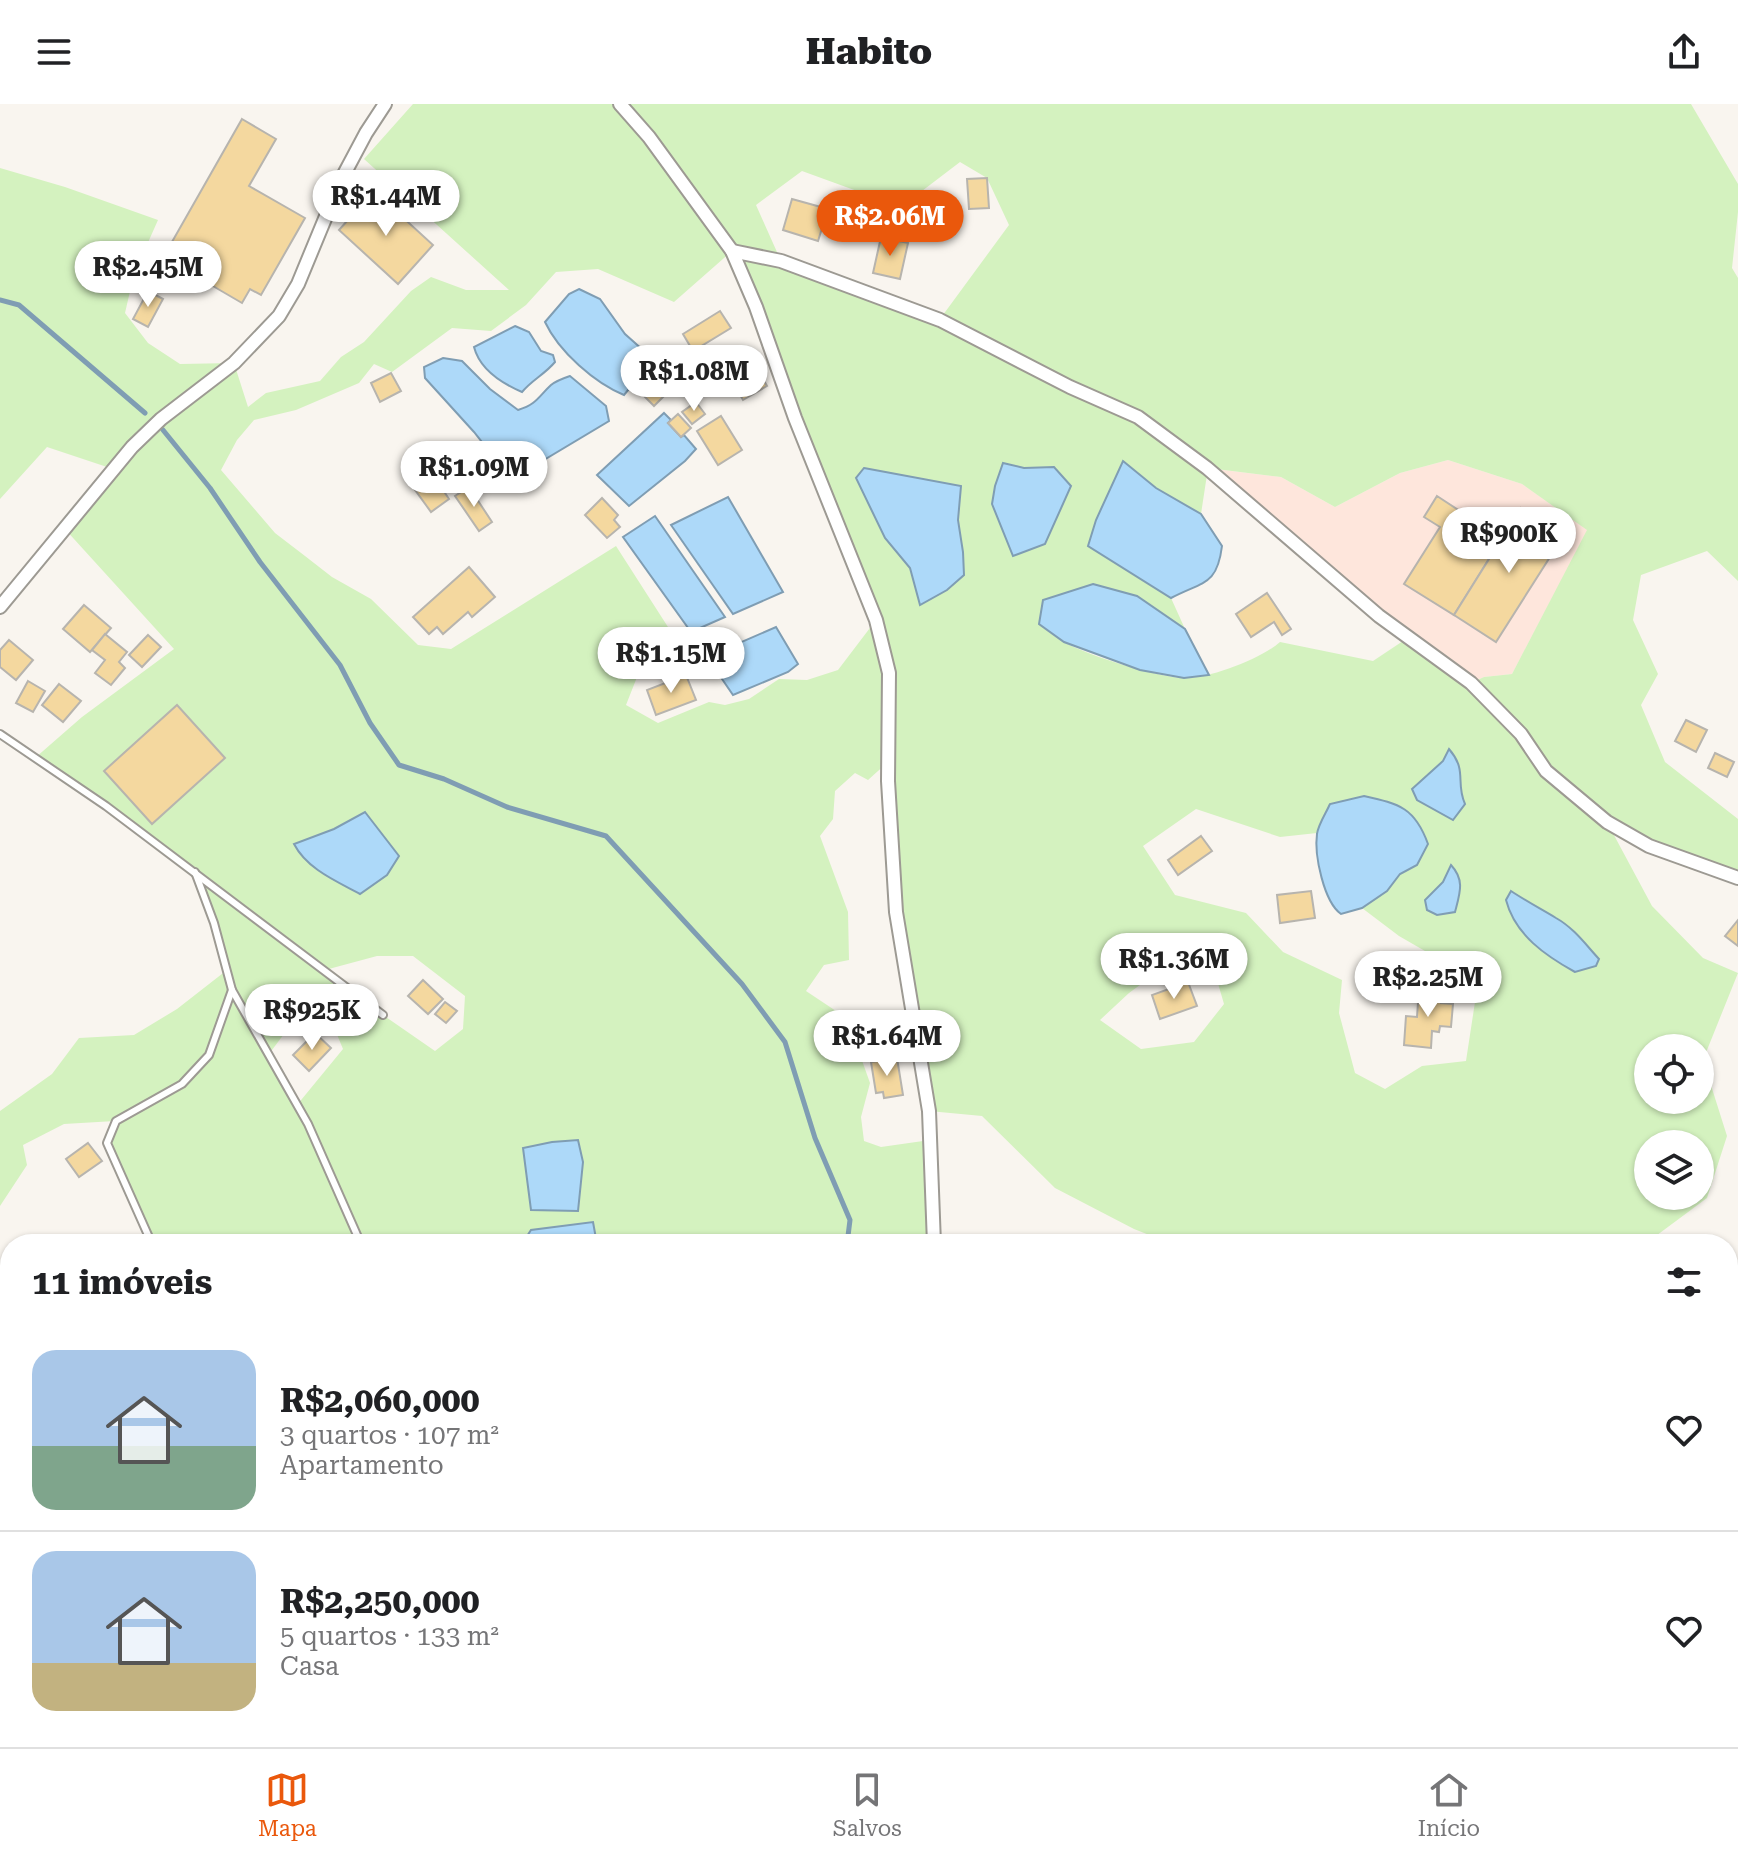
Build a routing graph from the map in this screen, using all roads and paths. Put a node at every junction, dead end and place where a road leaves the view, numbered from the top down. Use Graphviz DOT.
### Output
graph roads {
  1 [pos="385,104"];
  2 [pos="620,104"];
  3 [pos="732,251"];
  4 [pos="0,607"];
  5 [pos="0,734"];
  6 [pos="195,872"];
  7 [pos="1738,878"];
  8 [pos="232,990"];
  9 [pos="383,1015"];
  10 [pos="148,1234"];
  11 [pos="357,1234"];
  12 [pos="934,1234"];
  1 -- 4 [label="street"];
  2 -- 3 [label="street"];
  3 -- 7 [label="street"];
  3 -- 12 [label="street"];
  5 -- 6 [label="lane"];
  6 -- 8 [label="lane"];
  6 -- 9 [label="lane"];
  8 -- 10 [label="lane"];
  8 -- 11 [label="lane"];
}
